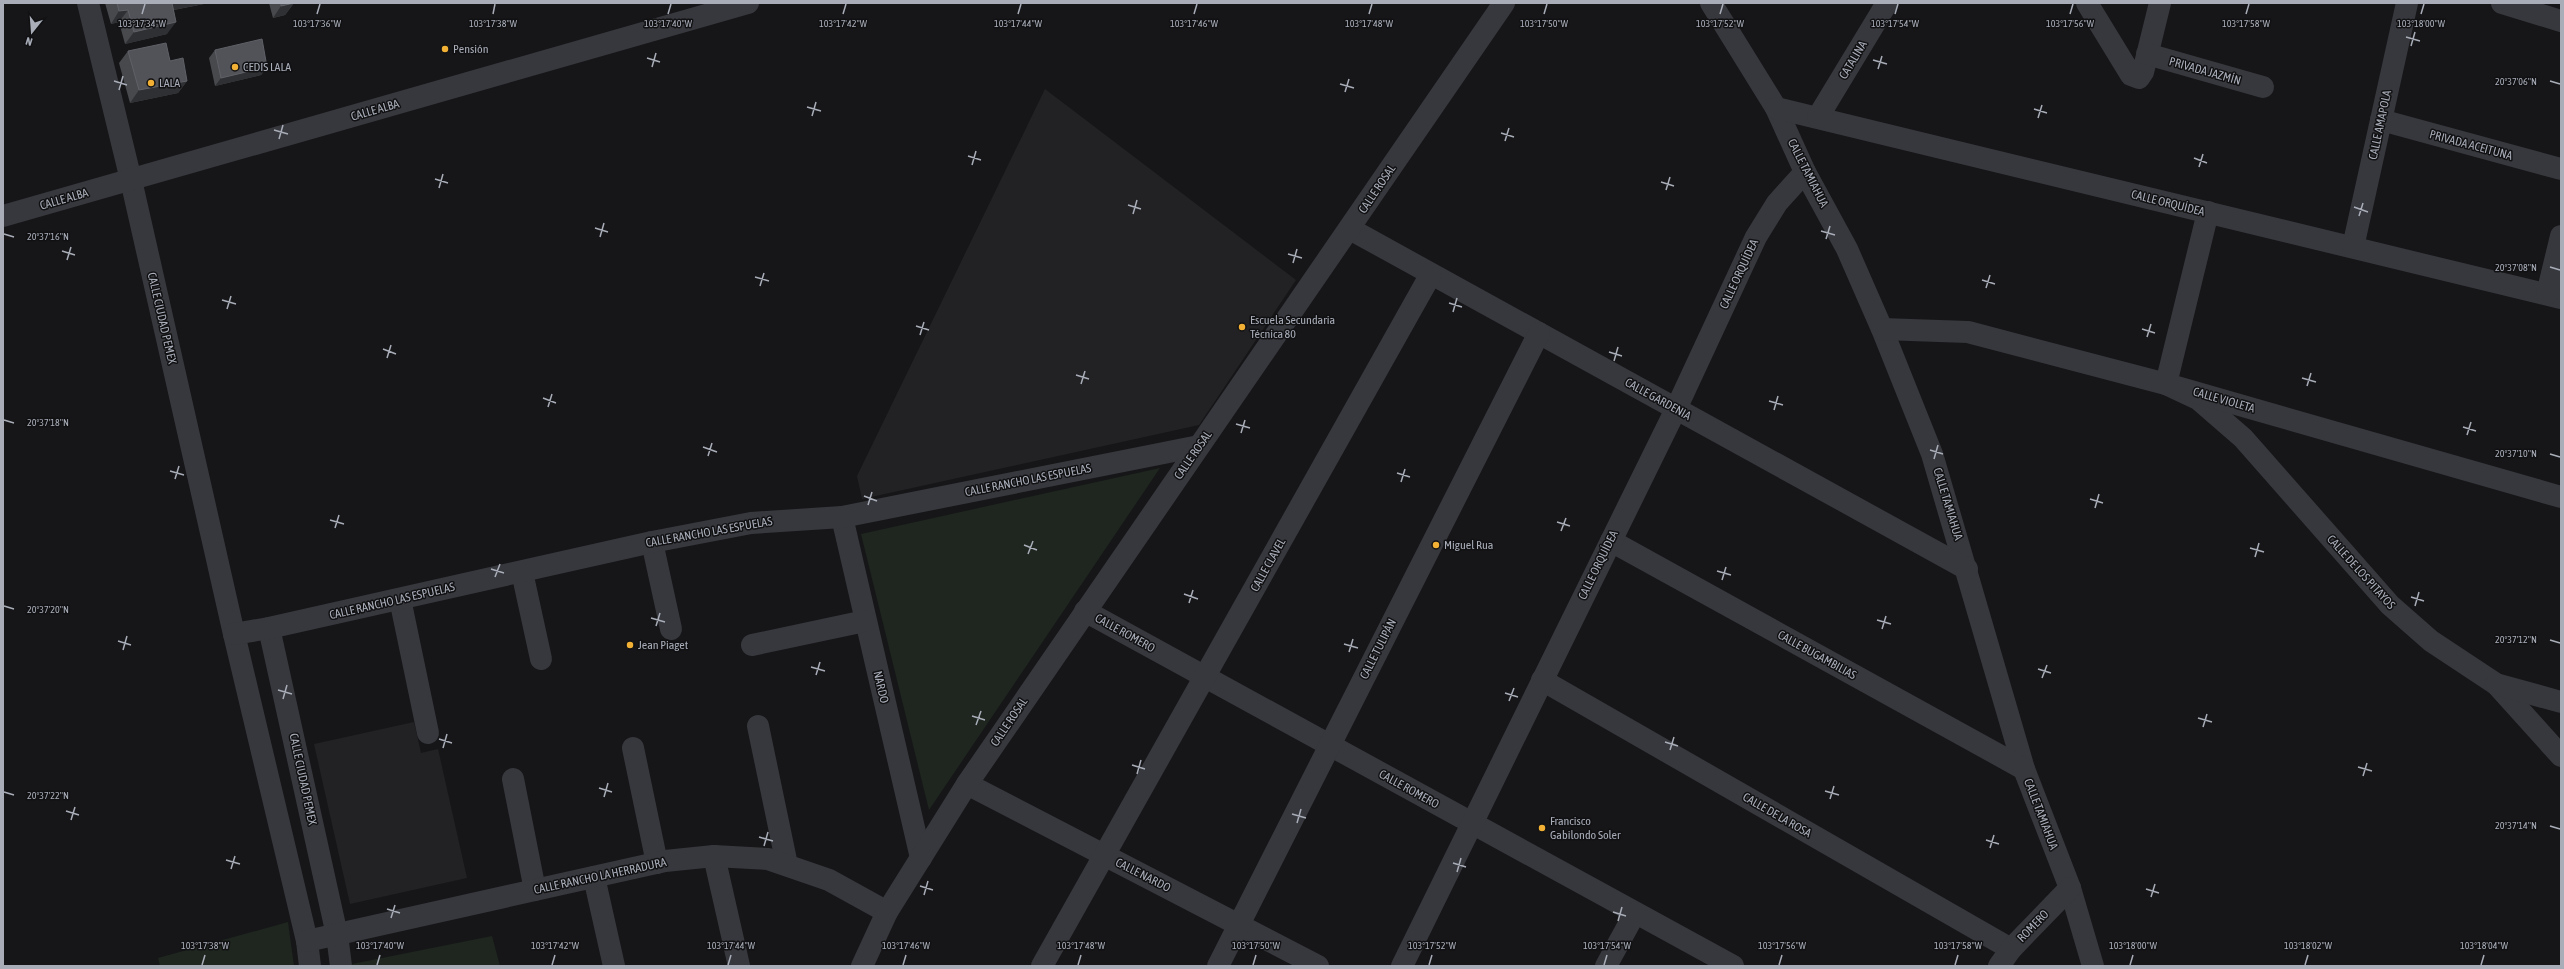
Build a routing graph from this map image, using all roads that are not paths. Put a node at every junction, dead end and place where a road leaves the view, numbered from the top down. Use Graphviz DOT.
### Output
graph roads {
  1 [pos="88,3"];
  2 [pos="748,3"];
  3 [pos="1504,3"];
  4 [pos="1711,3"];
  5 [pos="1887,3"];
  6 [pos="2087,3"];
  7 [pos="2160,3"];
  8 [pos="2407,3"];
  9 [pos="2502,3"];
  10 [pos="2561,21"];
  11 [pos="2147,54"];
  12 [pos="2263,87"];
  13 [pos="1776,108"];
  14 [pos="1818,118"];
  15 [pos="2381,120"];
  16 [pos="2561,169"];
  17 [pos="1805,172"];
  18 [pos="131,180"];
  19 [pos="2208,212"];
  20 [pos="3,216"];
  21 [pos="1350,229"];
  22 [pos="2561,236"];
  23 [pos="2353,247"];
  24 [pos="1431,274"];
  25 [pos="2554,296"];
  26 [pos="1882,329"];
  27 [pos="1539,333"];
  28 [pos="2166,384"];
  29 [pos="1676,408"];
  30 [pos="1199,446"];
  31 [pos="2561,497"];
  32 [pos="842,517"];
  33 [pos="1611,540"];
  34 [pos="652,542"];
  35 [pos="1967,569"];
  36 [pos="522,572"];
  37 [pos="400,599"];
  38 [pos="1085,611"];
  39 [pos="865,621"];
  40 [pos="269,628"];
  41 [pos="671,629"];
  42 [pos="234,634"];
  43 [pos="752,645"];
  44 [pos="541,659"];
  45 [pos="1205,676"];
  46 [pos="1542,680"];
  47 [pos="2496,684"];
  48 [pos="2561,702"];
  49 [pos="758,726"];
  50 [pos="428,733"];
  51 [pos="1329,745"];
  52 [pos="633,748"];
  53 [pos="2561,756"];
  54 [pos="2024,769"];
  55 [pos="513,779"];
  56 [pos="967,784"];
  57 [pos="1472,823"];
  58 [pos="1104,855"];
  59 [pos="714,856"];
  60 [pos="921,858"];
  61 [pos="657,863"];
  62 [pos="787,865"];
  63 [pos="594,877"];
  64 [pos="2070,888"];
  65 [pos="535,890"];
  66 [pos="887,912"];
  67 [pos="1635,913"];
  68 [pos="1238,924"];
  69 [pos="337,935"];
  70 [pos="308,941"];
  71 [pos="2005,958"];
  72 [pos="310,966"];
  73 [pos="341,966"];
  74 [pos="614,966"];
  75 [pos="739,966"];
  76 [pos="862,966"];
  77 [pos="1042,966"];
  78 [pos="1218,966"];
  79 [pos="1318,966"];
  80 [pos="1402,966"];
  81 [pos="1606,966"];
  82 [pos="1733,966"];
  83 [pos="2092,966"];
  1 -- 18 [label="street, CALLE CIUDAD PEMEX"];
  2 -- 18 [label="street, CALLE ALBA"];
  3 -- 21 [label="street, CALLE ROSAL"];
  4 -- 13 [label="street, CALLE TAMIAHUA"];
  5 -- 14 [label="street, CATALINA"];
  6 -- 11 [label="street"];
  7 -- 11 [label="street"];
  8 -- 15 [label="street, CALLE AMAPOLA"];
  9 -- 10 [label="street"];
  11 -- 12 [label="street, PRIVADA JAZMÍN"];
  13 -- 14 [label="street, CALLE ORQUÍDEA"];
  13 -- 17 [label="street, CALLE TAMIAHUA"];
  14 -- 19 [label="street, CALLE ORQUÍDEA"];
  15 -- 16 [label="street, PRIVADA ACEITUNA"];
  15 -- 23 [label="street, CALLE AMAPOLA"];
  17 -- 26 [label="street, CALLE TAMIAHUA"];
  17 -- 29 [label="street, CALLE ORQUÍDEA"];
  18 -- 20 [label="street, CALLE ALBA"];
  18 -- 42 [label="street, CALLE CIUDAD PEMEX"];
  19 -- 23 [label="street, CALLE ORQUÍDEA"];
  19 -- 28 [label="street"];
  21 -- 24 [label="street, CALLE GARDENIA"];
  21 -- 30 [label="street, CALLE ROSAL"];
  22 -- 25 [label="street"];
  23 -- 25 [label="street, CALLE ORQUÍDEA"];
  24 -- 27 [label="street, CALLE GARDENIA"];
  24 -- 45 [label="street, CALLE CLAVEL"];
  26 -- 28 [label="street, CALLE VIOLETA"];
  26 -- 35 [label="street, CALLE TAMIAHUA"];
  27 -- 29 [label="street, CALLE GARDENIA"];
  27 -- 51 [label="street, CALLE TULIPÁN"];
  28 -- 31 [label="street, CALLE VIOLETA"];
  28 -- 47 [label="street, CALLE DE LOS PITAYOS"];
  29 -- 33 [label="street, CALLE ORQUÍDEA"];
  29 -- 35 [label="street, CALLE GARDENIA"];
  30 -- 32 [label="street, CALLE RANCHO LAS ESPUELAS"];
  30 -- 38 [label="street, CALLE ROSAL"];
  32 -- 34 [label="street, CALLE RANCHO LAS ESPUELAS"];
  32 -- 39 [label="street, NARDO"];
  33 -- 46 [label="street, CALLE ORQUÍDEA"];
  33 -- 54 [label="street, CALLE BUGAMBILIAS"];
  34 -- 36 [label="street, CALLE RANCHO LAS ESPUELAS"];
  34 -- 41 [label="street"];
  35 -- 54 [label="street, CALLE TAMIAHUA"];
  36 -- 37 [label="street, CALLE RANCHO LAS ESPUELAS"];
  36 -- 44 [label="street"];
  37 -- 40 [label="street, CALLE RANCHO LAS ESPUELAS"];
  37 -- 50 [label="street"];
  38 -- 45 [label="street, CALLE ROMERO"];
  38 -- 56 [label="street, CALLE ROSAL"];
  39 -- 43 [label="street"];
  39 -- 60 [label="street, NARDO"];
  40 -- 42 [label="street"];
  40 -- 69 [label="street, CALLE CIUDAD PEMEX"];
  42 -- 70 [label="street, CALLE CIUDAD PEMEX"];
  45 -- 51 [label="street, CALLE ROMERO"];
  45 -- 58 [label="street, CALLE CLAVEL"];
  46 -- 57 [label="street, CALLE ORQUÍDEA"];
  46 -- 71 [label="street, CALLE DE LA ROSA"];
  47 -- 48 [label="street"];
  47 -- 53 [label="street, CALLE DE LOS PITAYOS"];
  49 -- 62 [label="street"];
  51 -- 57 [label="street, CALLE ROMERO"];
  51 -- 68 [label="street, CALLE TULIPÁN"];
  52 -- 61 [label="street"];
  54 -- 64 [label="street, CALLE TAMIAHUA"];
  55 -- 65 [label="street"];
  56 -- 58 [label="street, CALLE NARDO"];
  56 -- 60 [label="street, CALLE ROSAL"];
  57 -- 67 [label="street, CALLE ROMERO"];
  57 -- 80 [label="street, CALLE ORQUÍDEA"];
  58 -- 68 [label="street, CALLE NARDO"];
  58 -- 77 [label="street, CALLE CLAVEL"];
  59 -- 61 [label="street, CALLE RANCHO LA HERRADURA"];
  59 -- 62 [label="street, CALLE RANCHO LA HERRADURA"];
  59 -- 75 [label="street"];
  60 -- 66 [label="street, CALLE ROSAL"];
  61 -- 63 [label="street, CALLE RANCHO LA HERRADURA"];
  62 -- 66 [label="street, CALLE RANCHO LA HERRADURA"];
  63 -- 65 [label="street, CALLE RANCHO LA HERRADURA"];
  63 -- 74 [label="street"];
  64 -- 71 [label="street, ROMERO"];
  64 -- 83 [label="street, CALLE TAMIAHUA"];
  65 -- 69 [label="street, CALLE RANCHO LA HERRADURA"];
  66 -- 76 [label="street, CALLE ROSAL"];
  67 -- 81 [label="street"];
  67 -- 82 [label="street, CALLE ROMERO"];
  68 -- 78 [label="street, CALLE TULIPÁN"];
  68 -- 79 [label="street, CALLE NARDO"];
  69 -- 70 [label="street, CALLE RANCHO LA HERRADURA"];
  69 -- 73 [label="street, CALLE CIUDAD PEMEX"];
  70 -- 72 [label="street, CALLE CIUDAD PEMEX"];
}
